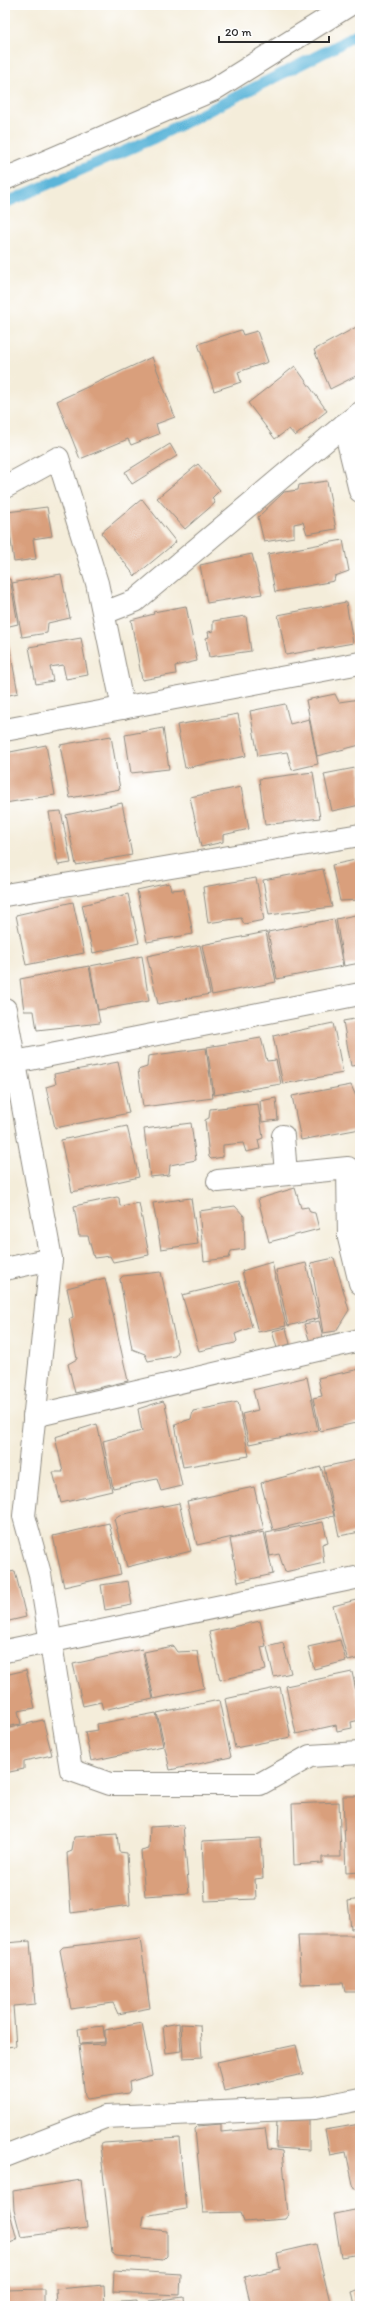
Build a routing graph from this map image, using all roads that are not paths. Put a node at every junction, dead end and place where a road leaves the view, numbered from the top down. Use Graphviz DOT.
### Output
graph roads {
  1 [pos="349,5"];
  2 [pos="5,179"];
  3 [pos="352,419"];
  4 [pos="5,487"];
  5 [pos="360,491"];
  6 [pos="104,613"];
  7 [pos="360,663"];
  8 [pos="123,708"];
  9 [pos="5,730"];
  10 [pos="360,835"];
  11 [pos="5,895"];
  12 [pos="360,994"];
  13 [pos="5,1009"];
  14 [pos="10,1063"];
  15 [pos="283,1136"];
  16 [pos="286,1174"];
  17 [pos="218,1181"];
  18 [pos="50,1259"];
  19 [pos="5,1269"];
  20 [pos="360,1283"];
  21 [pos="360,1340"];
  22 [pos="34,1416"];
  23 [pos="360,1577"];
  24 [pos="50,1641"];
  25 [pos="5,1651"];
  26 [pos="360,1753"];
  27 [pos="360,2099"];
  28 [pos="5,2156"];
  1 -- 2 [label="street"];
  3 -- 5 [label="street"];
  3 -- 6 [label="street"];
  4 -- 6 [label="street"];
  6 -- 8 [label="street"];
  7 -- 8 [label="street"];
  8 -- 9 [label="street"];
  10 -- 11 [label="street"];
  12 -- 14 [label="street"];
  13 -- 14 [label="street"];
  14 -- 18 [label="street"];
  15 -- 16 [label="street"];
  16 -- 17 [label="street"];
  16 -- 20 [label="street"];
  18 -- 19 [label="street"];
  18 -- 22 [label="street"];
  21 -- 22 [label="street"];
  22 -- 24 [label="street"];
  23 -- 24 [label="street"];
  24 -- 25 [label="street"];
  24 -- 26 [label="street"];
  27 -- 28 [label="street"];
}
